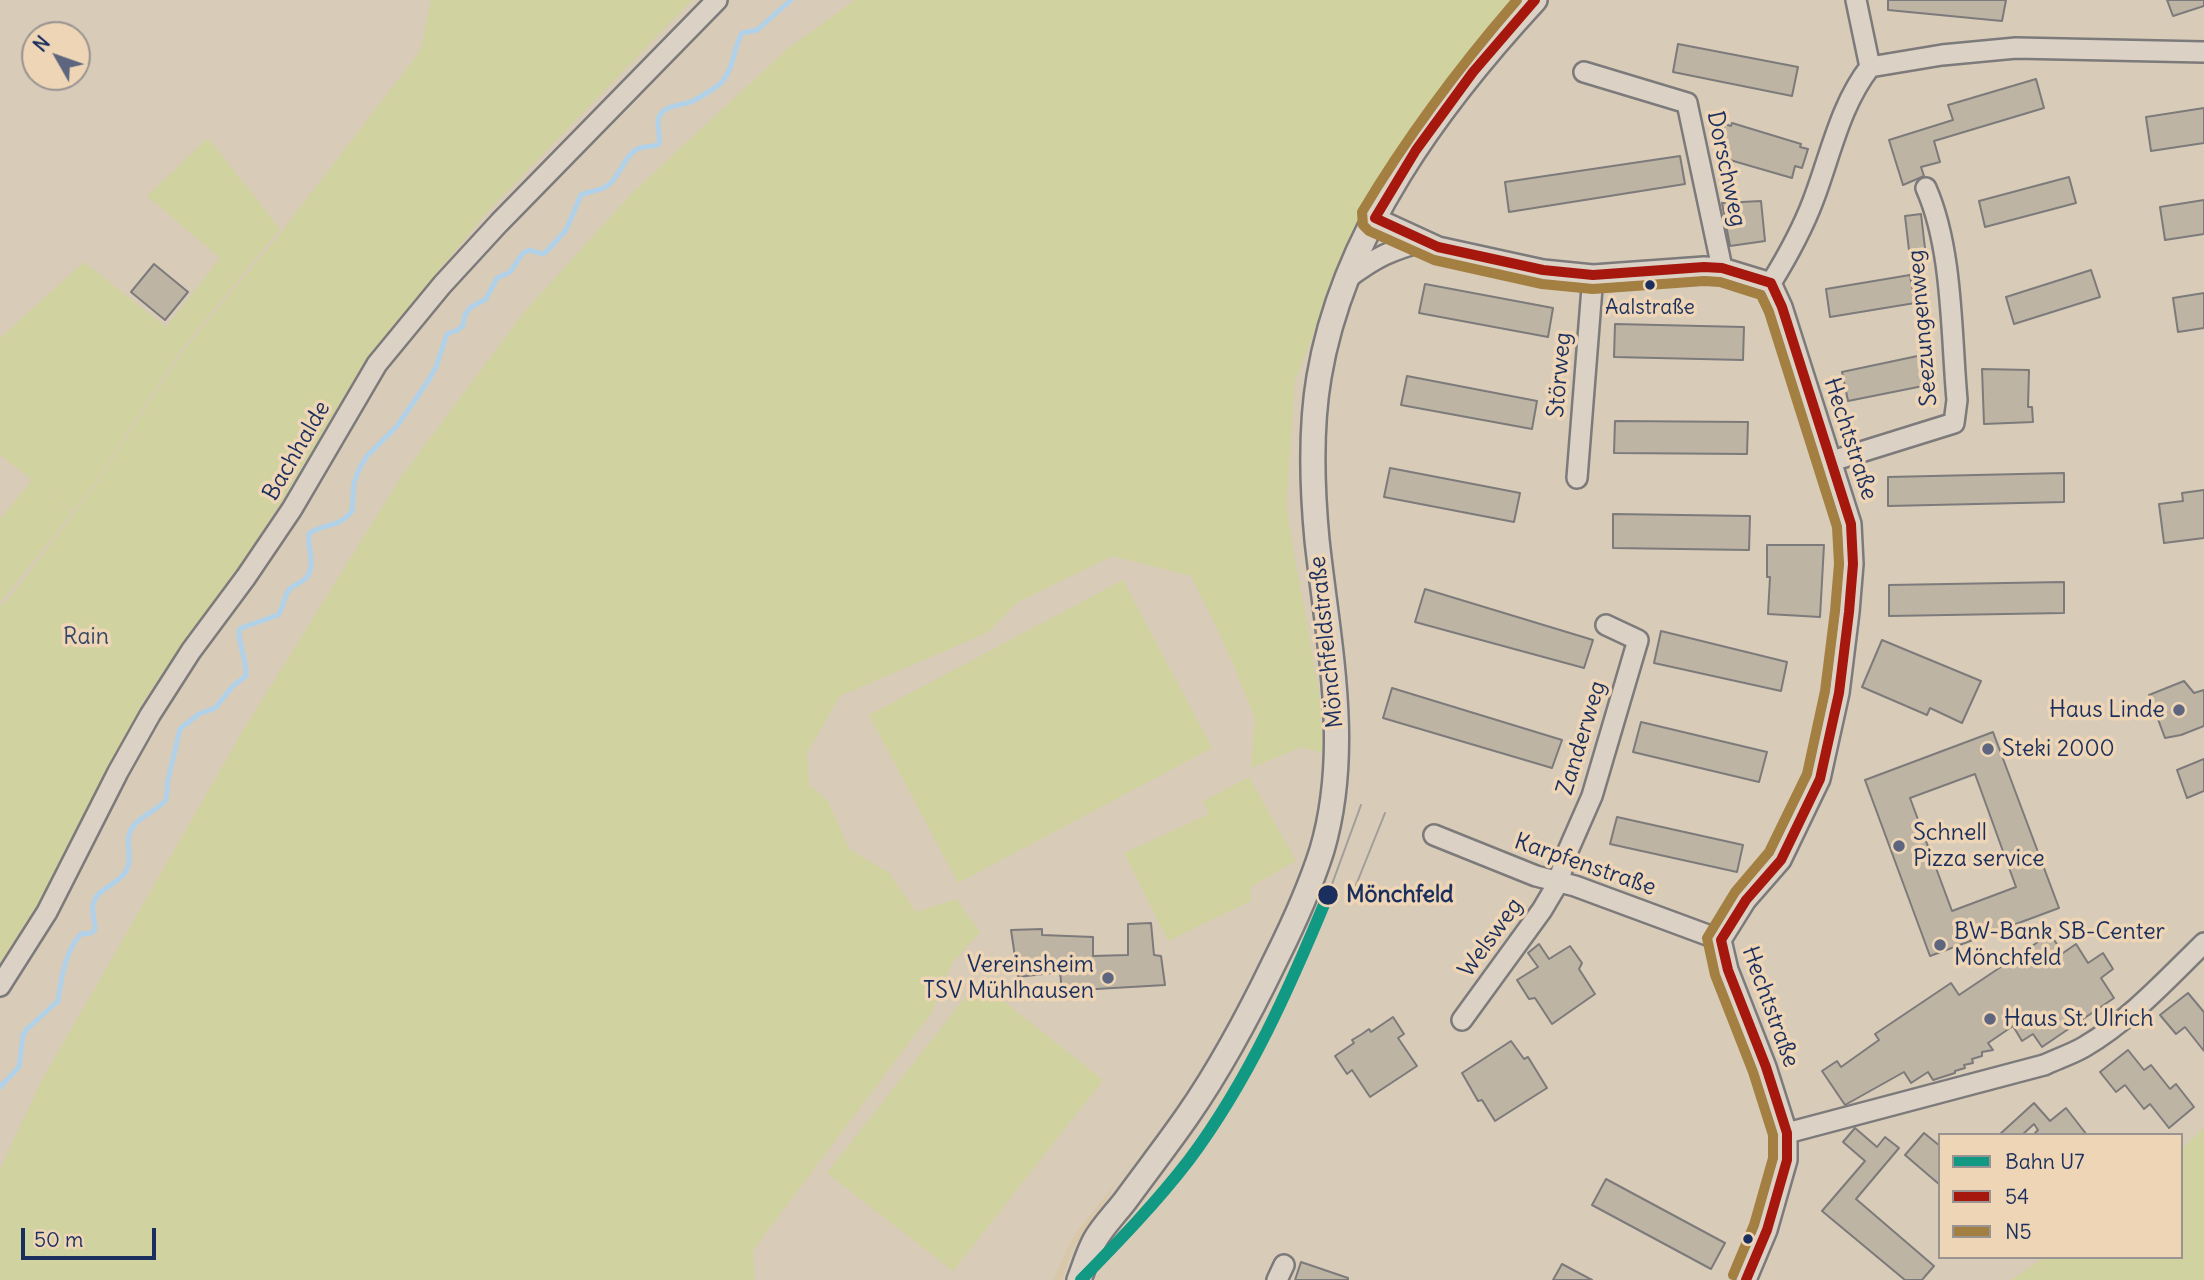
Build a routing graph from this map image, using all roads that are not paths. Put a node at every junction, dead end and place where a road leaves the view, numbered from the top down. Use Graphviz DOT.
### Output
graph roads {
  1 [pos="717,0"];
  2 [pos="1535,0"];
  3 [pos="1856,0"];
  4 [pos="2204,52"];
  5 [pos="1870,67"];
  6 [pos="1584,72"];
  7 [pos="1926,188"];
  8 [pos="1375,218"];
  9 [pos="1425,241"];
  10 [pos="1722,268"];
  11 [pos="1593,275"];
  12 [pos="1348,278"];
  13 [pos="1771,283"];
  14 [pos="1832,461"];
  15 [pos="1577,478"];
  16 [pos="1606,625"];
  17 [pos="1434,835"];
  18 [pos="1558,883"];
  19 [pos="1721,940"];
  20 [pos="2204,943"];
  21 [pos="0,986"];
  22 [pos="1462,1020"];
  23 [pos="1787,1133"];
  24 [pos="1079,1280"];
  25 [pos="1746,1280"];
  1 -- 21 [label="street, Bachhalde"];
  2 -- 8 [label="main road, Mönchfeldstraße"];
  3 -- 5 [label="street"];
  4 -- 5 [label="street"];
  5 -- 13 [label="street"];
  6 -- 10 [label="street, Dorschweg"];
  7 -- 14 [label="street, Seezungenweg"];
  8 -- 9 [label="street"];
  8 -- 12 [label="main road, Mönchfeldstraße"];
  9 -- 11 [label="street"];
  9 -- 12 [label="street"];
  10 -- 11 [label="street"];
  10 -- 13 [label="street"];
  11 -- 15 [label="street, Störweg"];
  12 -- 24 [label="main road, Mönchfeldstraße"];
  13 -- 14 [label="street, Hechtstraße"];
  14 -- 19 [label="street, Hechtstraße"];
  16 -- 18 [label="street, Zanderweg"];
  17 -- 18 [label="street, Karpfenstraße"];
  18 -- 19 [label="street, Karpfenstraße"];
  18 -- 22 [label="street, Welsweg"];
  19 -- 23 [label="street, Hechtstraße"];
  20 -- 23 [label="street"];
  23 -- 25 [label="street, Hechtstraße"];
}
